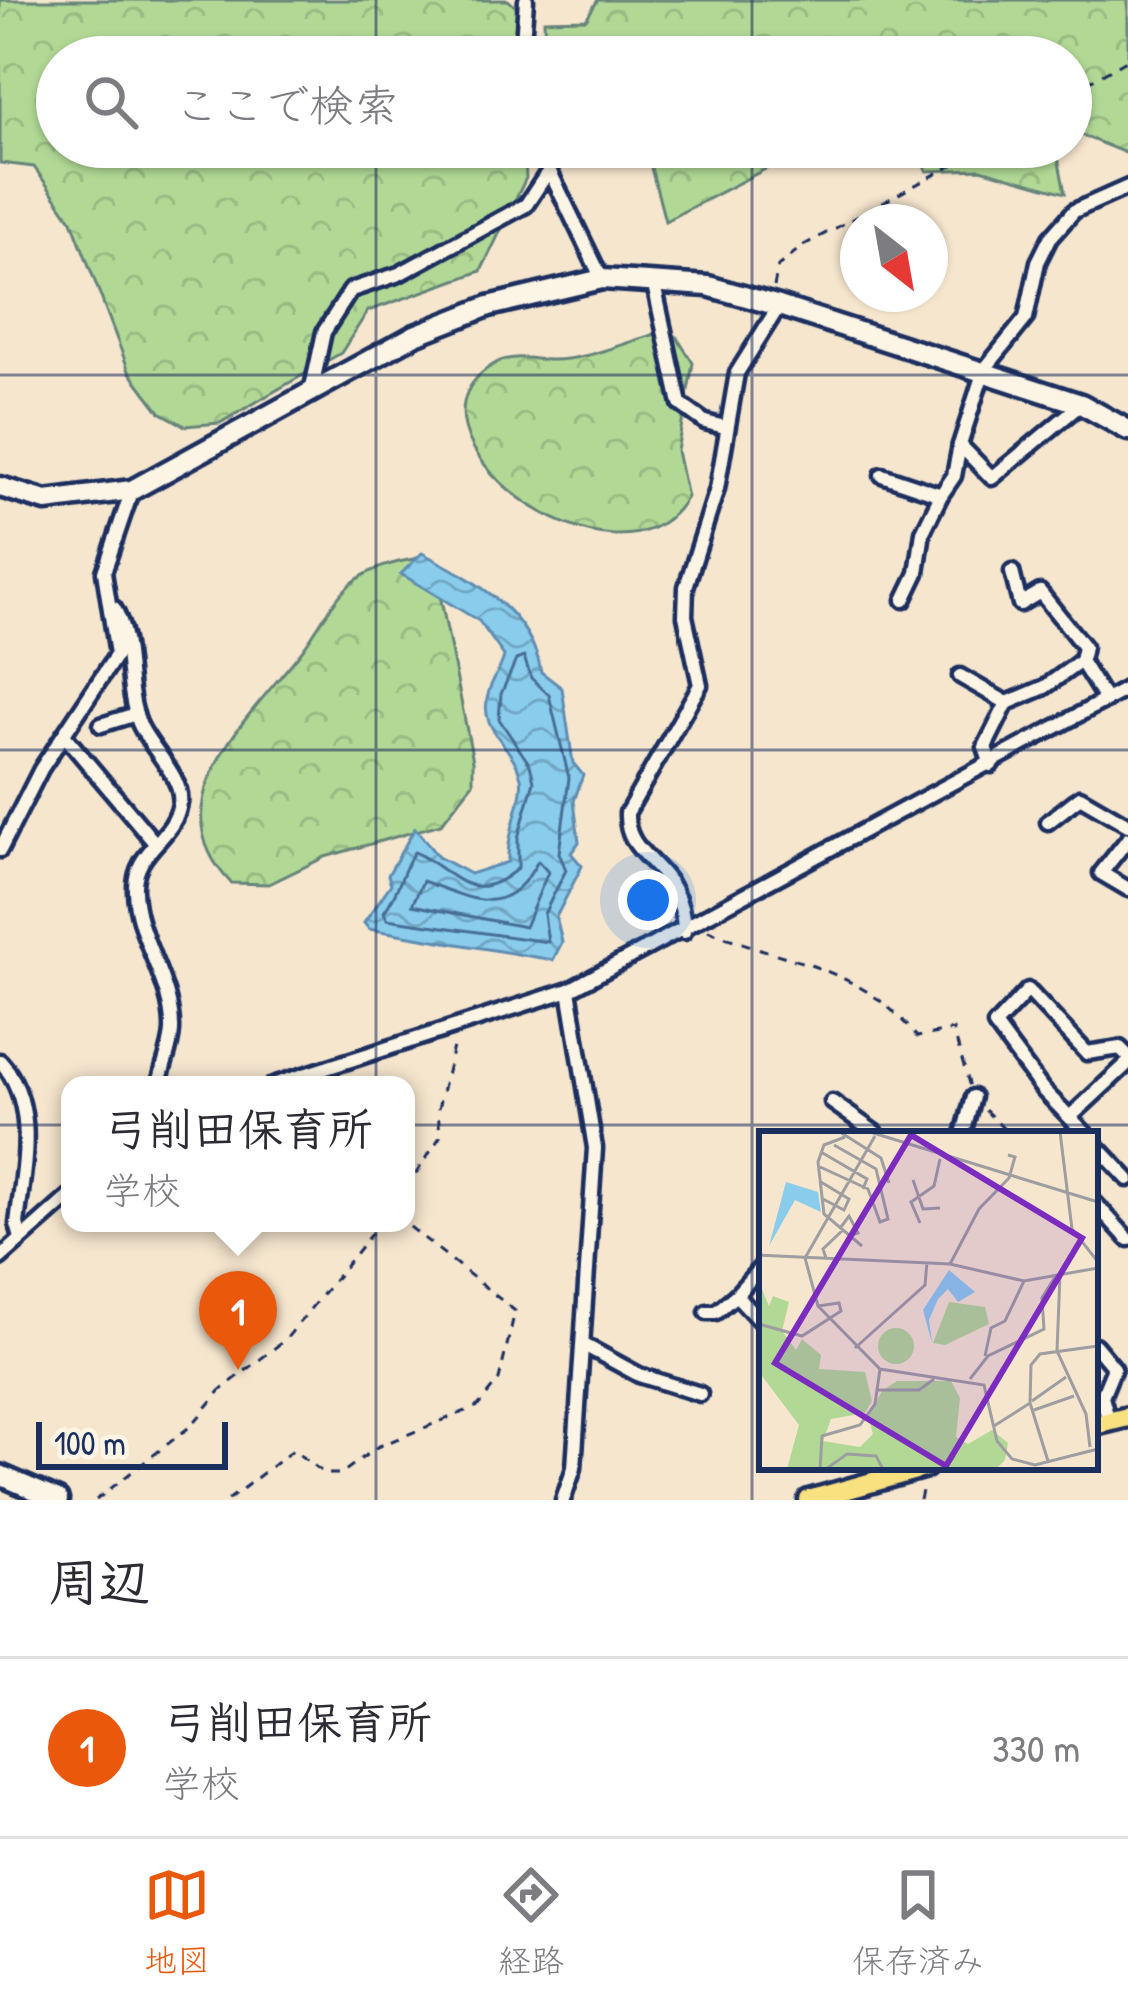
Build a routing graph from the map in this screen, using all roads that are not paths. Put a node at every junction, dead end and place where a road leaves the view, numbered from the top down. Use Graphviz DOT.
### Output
graph roads {
  1 [pos="526,0"];
  2 [pos="523,36"];
  3 [pos="546,168"];
  4 [pos="548,172"];
  5 [pos="1128,187"];
  6 [pos="602,279"];
  7 [pos="653,279"];
  8 [pos="779,306"];
  9 [pos="984,370"];
  10 [pos="310,395"];
  11 [pos="1081,404"];
  12 [pos="725,427"];
  13 [pos="1128,430"];
  14 [pos="960,445"];
  15 [pos="883,475"];
  16 [pos="0,487"];
  17 [pos="132,490"];
  18 [pos="941,495"];
  19 [pos="1012,572"];
  20 [pos="904,600"];
  21 [pos="114,608"];
  22 [pos="1081,661"];
  23 [pos="960,676"];
  24 [pos="1128,688"];
  25 [pos="1106,701"];
  26 [pos="1006,703"];
  27 [pos="136,713"];
  28 [pos="101,725"];
  29 [pos="64,735"];
  30 [pos="991,765"];
  31 [pos="1048,822"];
  32 [pos="1128,825"];
  33 [pos="1128,839"];
  34 [pos="154,842"];
  35 [pos="0,850"];
  36 [pos="1128,889"];
  37 [pos="690,929"];
  38 [pos="569,990"];
  39 [pos="1128,1060"];
  40 [pos="0,1061"];
  41 [pos="161,1076"];
  42 [pos="303,1076"];
  43 [pos="973,1097"];
  44 [pos="832,1102"];
  45 [pos="1070,1117"];
  46 [pos="873,1131"];
  47 [pos="964,1131"];
  48 [pos="1083,1131"];
  49 [pos="1098,1147"];
  50 [pos="1128,1179"];
  51 [pos="61,1204"];
  52 [pos="1098,1206"];
  53 [pos="21,1238"];
  54 [pos="1128,1239"];
  55 [pos="0,1257"];
  56 [pos="759,1269"];
  57 [pos="736,1295"];
  58 [pos="707,1312"];
  59 [pos="759,1319"];
  60 [pos="584,1346"];
  61 [pos="1098,1349"];
  62 [pos="700,1394"];
  63 [pos="1111,1421"];
  64 [pos="915,1470"];
  65 [pos="0,1475"];
  66 [pos="58,1500"];
  67 [pos="563,1500"];
  68 [pos="809,1500"];
  1 -- 2 [label="street"];
  3 -- 4 [label="street"];
  4 -- 6 [label="street"];
  4 -- 10 [label="street"];
  5 -- 9 [label="street"];
  6 -- 7 [label="street"];
  6 -- 10 [label="street"];
  7 -- 8 [label="street"];
  7 -- 12 [label="street"];
  8 -- 9 [label="street"];
  8 -- 12 [label="street"];
  9 -- 11 [label="street"];
  9 -- 14 [label="street"];
  10 -- 17 [label="street"];
  11 -- 13 [label="street"];
  11 -- 14 [label="street"];
  12 -- 37 [label="street"];
  14 -- 18 [label="street"];
  15 -- 18 [label="street"];
  16 -- 17 [label="street"];
  17 -- 21 [label="street"];
  18 -- 20 [label="street"];
  19 -- 22 [label="street"];
  21 -- 27 [label="street"];
  21 -- 29 [label="street"];
  22 -- 25 [label="street"];
  22 -- 26 [label="street"];
  23 -- 26 [label="street"];
  24 -- 25 [label="street"];
  25 -- 30 [label="street"];
  26 -- 30 [label="street"];
  27 -- 28 [label="street"];
  27 -- 34 [label="street"];
  29 -- 34 [label="street"];
  29 -- 35 [label="street"];
  30 -- 37 [label="street"];
  31 -- 32 [label="street"];
  33 -- 36 [label="street"];
  34 -- 41 [label="street"];
  37 -- 38 [label="street"];
  38 -- 42 [label="street"];
  38 -- 60 [label="street"];
  39 -- 45 [label="street"];
  39 -- 45 [label="street"];
  40 -- 53 [label="street"];
  43 -- 47 [label="street"];
  44 -- 46 [label="street"];
  45 -- 48 [label="street"];
  49 -- 50 [label="street"];
  51 -- 53 [label="street"];
  52 -- 54 [label="street"];
  53 -- 55 [label="street"];
  56 -- 57 [label="street"];
  57 -- 58 [label="street"];
  57 -- 59 [label="street"];
  60 -- 62 [label="street"];
  60 -- 67 [label="street"];
  61 -- 63 [label="street"];
  64 -- 68 [label="main road"];
  65 -- 66 [label="street"];
}
